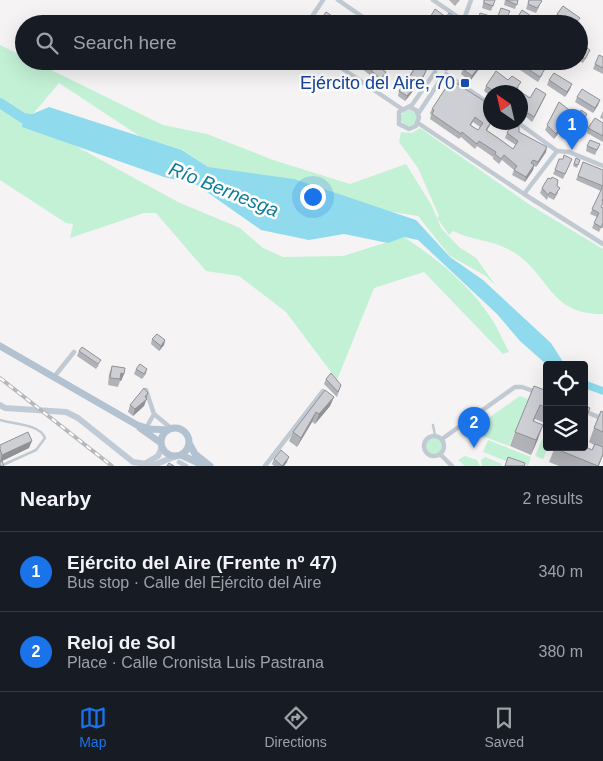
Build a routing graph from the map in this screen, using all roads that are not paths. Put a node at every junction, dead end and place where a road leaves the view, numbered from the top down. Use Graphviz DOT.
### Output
graph roads {
  1 [pos="323,0"];
  2 [pos="338,0"];
  3 [pos="433,0"];
  4 [pos="471,0"];
  5 [pos="313,15"];
  6 [pos="360,15"];
  7 [pos="453,15"];
  8 [pos="466,15"];
  9 [pos="344,70"];
  10 [pos="435,70"];
  11 [pos="438,70"];
  12 [pos="445,70"];
  13 [pos="447,70"];
  14 [pos="445,73"];
  15 [pos="483,99"];
  16 [pos="409,107"];
  17 [pos="402,109"];
  18 [pos="418,114"];
  19 [pos="418,123"];
  20 [pos="528,130"];
  21 [pos="557,151"];
  22 [pos="603,166"];
  23 [pos="524,194"];
  24 [pos="603,244"];
  25 [pos="0,346"];
  26 [pos="74,352"];
  27 [pos="54,377"];
  28 [pos="146,390"];
  29 [pos="323,391"];
  30 [pos="543,395"];
  31 [pos="0,405"];
  32 [pos="588,412"];
  33 [pos="154,414"];
  34 [pos="603,418"];
  35 [pos="0,420"];
  36 [pos="433,424"];
  37 [pos="136,425"];
  38 [pos="146,428"];
  39 [pos="170,430"];
  40 [pos="435,435"];
  41 [pos="442,439"];
  42 [pos="189,443"];
  43 [pos="162,445"];
  44 [pos="440,454"];
  45 [pos="179,458"];
  46 [pos="5,464"];
  47 [pos="144,464"];
  48 [pos="186,466"];
  49 [pos="206,466"];
  50 [pos="210,466"];
  51 [pos="265,466"];
  52 [pos="452,466"];
  1 -- 5 [label="street"];
  2 -- 6 [label="street"];
  3 -- 7 [label="street"];
  4 -- 8 [label="street"];
  9 -- 17 [label="street"];
  10 -- 16 [label="street"];
  11 -- 14 [label="street"];
  12 -- 14 [label="street"];
  13 -- 14 [label="street"];
  14 -- 15 [label="street"];
  14 -- 18 [label="street"];
  16 -- 17 [label="street"];
  16 -- 18 [label="street"];
  17 -- 19 [label="street"];
  18 -- 19 [label="street"];
  19 -- 23 [label="street"];
  20 -- 21 [label="street"];
  21 -- 22 [label="street"];
  21 -- 23 [label="street"];
  23 -- 24 [label="street"];
  25 -- 27 [label="main road"];
  26 -- 27 [label="street"];
  27 -- 37 [label="main road"];
  28 -- 33 [label="street"];
  29 -- 51 [label="street"];
  30 -- 41 [label="street"];
  31 -- 47 [label="street"];
  32 -- 34 [label="street"];
  33 -- 38 [label="street"];
  33 -- 39 [label="street"];
  35 -- 46 [label="lane"];
  36 -- 40 [label="lane"];
  37 -- 38 [label="main road"];
  37 -- 43 [label="main road"];
  38 -- 39 [label="main road"];
  39 -- 42 [label="main road"];
  39 -- 43 [label="main road"];
  40 -- 41 [label="street"];
  40 -- 44 [label="street"];
  41 -- 44 [label="street"];
  42 -- 45 [label="main road"];
  42 -- 50 [label="main road"];
  43 -- 45 [label="main road"];
  43 -- 47 [label="street"];
  44 -- 52 [label="street"];
  45 -- 47 [label="street"];
  45 -- 48 [label="street"];
  45 -- 49 [label="main road"];
}
